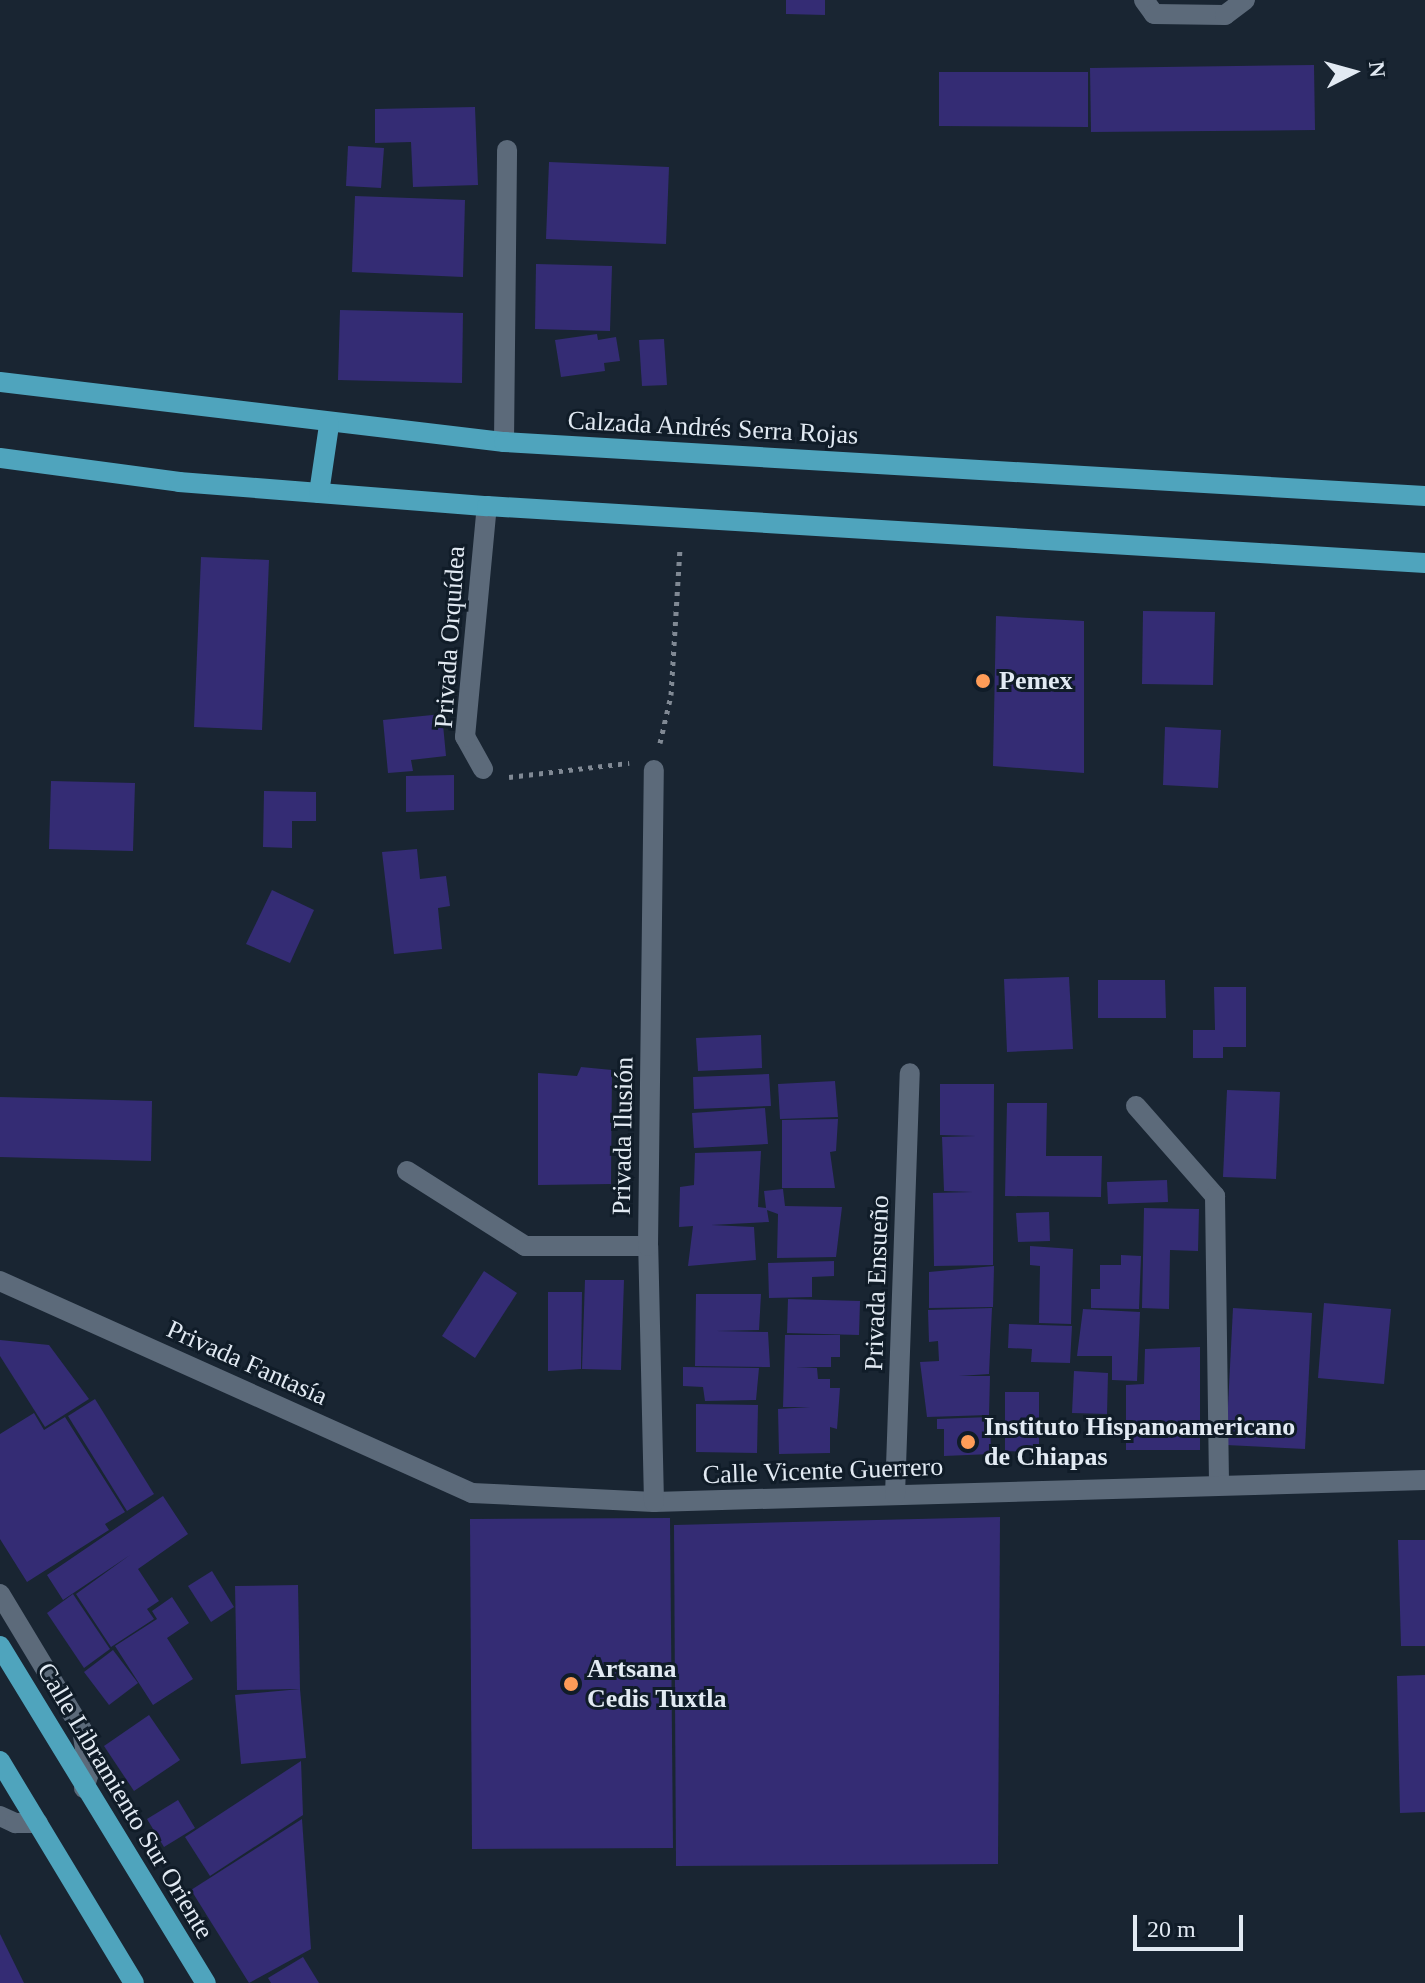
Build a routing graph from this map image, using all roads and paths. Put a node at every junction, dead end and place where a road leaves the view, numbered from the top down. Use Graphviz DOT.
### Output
graph roads {
  1 [pos="1144,0"];
  2 [pos="1245,0"];
  3 [pos="507,150"];
  4 [pos="0,382"];
  5 [pos="329,425"];
  6 [pos="504,442"];
  7 [pos="0,458"];
  8 [pos="319,493"];
  9 [pos="1425,496"];
  10 [pos="487,506"];
  11 [pos="683,514"];
  12 [pos="1425,563"];
  13 [pos="483,769"];
  14 [pos="654,770"];
  15 [pos="910,1073"];
  16 [pos="1136,1106"];
  17 [pos="407,1171"];
  18 [pos="648,1246"];
  19 [pos="0,1281"];
  20 [pos="1425,1480"];
  21 [pos="1219,1482"];
  22 [pos="472,1493"];
  23 [pos="895,1495"];
  24 [pos="654,1502"];
  25 [pos="0,1594"];
  26 [pos="1,1648"];
  27 [pos="0,1761"];
  28 [pos="84,1788"];
  29 [pos="0,1816"];
  30 [pos="38,1823"];
  31 [pos="134,1983"];
  32 [pos="206,1983"];
  1 -- 2 [label="street"];
  3 -- 6 [label="street"];
  4 -- 5 [label="main road, Calzada Andrés Serra Rojas"];
  5 -- 6 [label="main road, Calzada Andrés Serra Rojas"];
  5 -- 8 [label="main road"];
  6 -- 9 [label="main road, Calzada Andrés Serra Rojas"];
  7 -- 8 [label="main road"];
  8 -- 10 [label="main road"];
  10 -- 11 [label="main road"];
  10 -- 13 [label="street, Privada Orquídea"];
  11 -- 12 [label="main road"];
  11 -- 14 [label="path"];
  13 -- 14 [label="path"];
  14 -- 18 [label="street, Privada Ilusión"];
  15 -- 23 [label="street, Privada Ensueño"];
  16 -- 21 [label="street"];
  17 -- 18 [label="street"];
  18 -- 24 [label="street, Privada Ilusión"];
  19 -- 22 [label="street, Privada Fantasía"];
  20 -- 21 [label="street, Calle Vicente Guerrero"];
  21 -- 23 [label="street, Calle Vicente Guerrero"];
  22 -- 24 [label="street, Calle Vicente Guerrero"];
  23 -- 24 [label="street, Calle Vicente Guerrero"];
  25 -- 28 [label="street"];
  26 -- 28 [label="main road, Calle Libramiento Sur Oriente"];
  27 -- 30 [label="main road"];
  28 -- 32 [label="main road, Calle Libramiento Sur Oriente"];
  29 -- 30 [label="street"];
  30 -- 31 [label="main road"];
}
